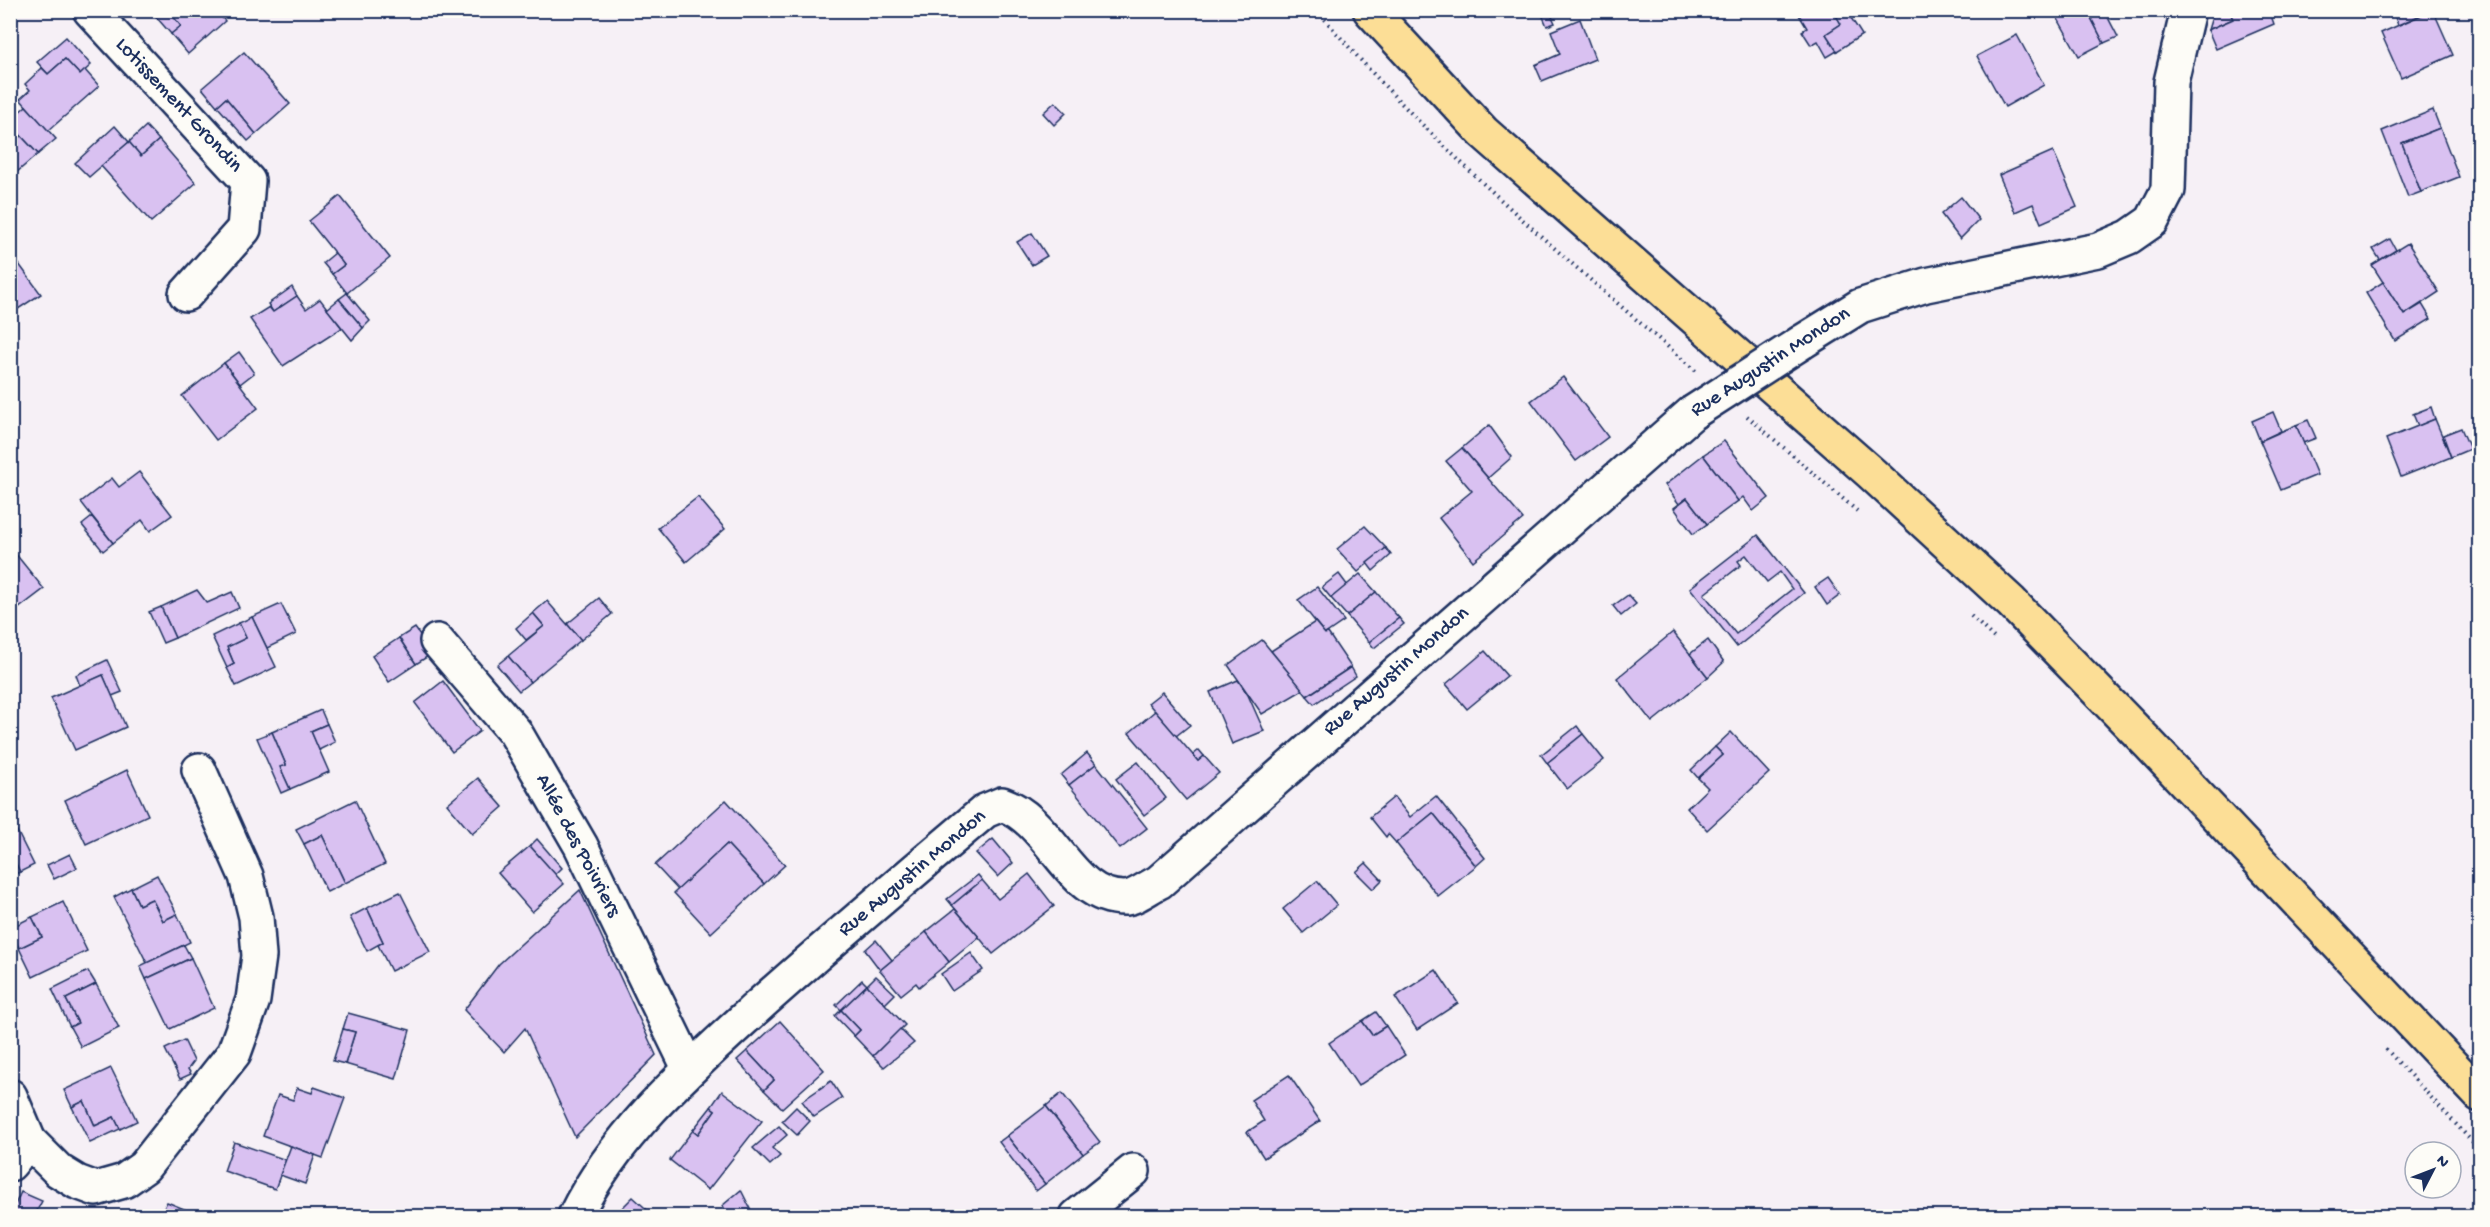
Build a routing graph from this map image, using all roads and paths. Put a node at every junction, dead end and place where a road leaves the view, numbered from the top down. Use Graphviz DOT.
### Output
graph roads {
  1 [pos="90,10"];
  2 [pos="1317,10"];
  3 [pos="1370,10"];
  4 [pos="2188,10"];
  5 [pos="186,294"];
  6 [pos="1702,376"];
  7 [pos="1738,408"];
  8 [pos="1864,517"];
  9 [pos="1968,613"];
  10 [pos="437,641"];
  11 [pos="2002,645"];
  12 [pos="199,770"];
  13 [pos="2382,1045"];
  14 [pos="689,1068"];
  15 [pos="2480,1095"];
  16 [pos="10,1096"];
  17 [pos="2480,1150"];
  18 [pos="20,1153"];
  19 [pos="1133,1171"];
  20 [pos="575,1216"];
  21 [pos="1077,1216"];
  1 -- 5 [label="street, Lotissement Grondin"];
  2 -- 6 [label="path"];
  3 -- 15 [label="main road"];
  4 -- 14 [label="street, Rue Augustin Mondon, bridge"];
  7 -- 8 [label="path"];
  9 -- 11 [label="path"];
  10 -- 14 [label="street, Allée des Poivriers"];
  12 -- 18 [label="street"];
  13 -- 17 [label="path"];
  14 -- 20 [label="street, Rue Augustin Mondon"];
  16 -- 18 [label="street"];
  19 -- 21 [label="street"];
}
